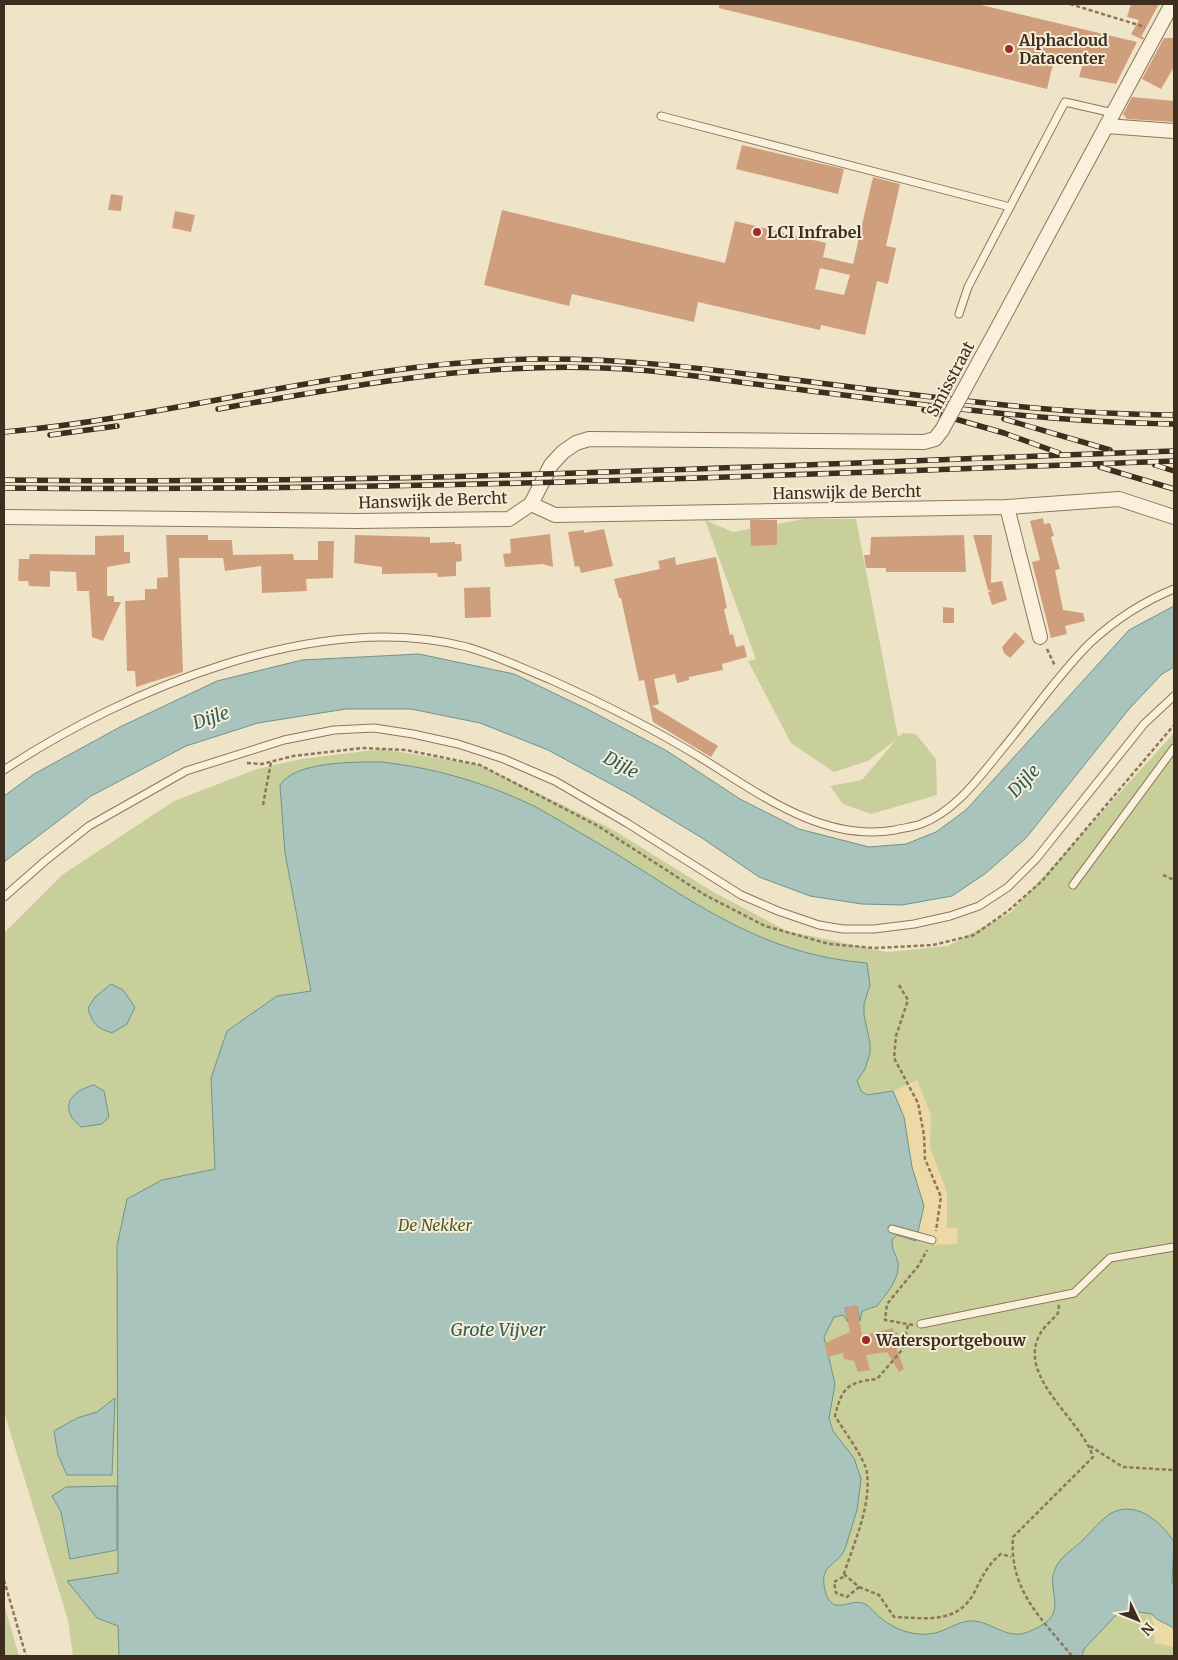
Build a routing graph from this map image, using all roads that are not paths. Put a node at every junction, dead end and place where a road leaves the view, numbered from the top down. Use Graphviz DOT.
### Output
graph roads {
  1 [pos="1172,4"];
  2 [pos="1174,25"];
  3 [pos="1158,28"];
  4 [pos="661,116"];
  5 [pos="1110,119"];
  6 [pos="1174,131"];
  7 [pos="1010,207"];
  8 [pos="959,314"];
  9 [pos="531,504"];
  10 [pos="1007,507"];
  11 [pos="4,516"];
  12 [pos="1174,517"];
  13 [pos="1174,589"];
  14 [pos="1040,637"];
  15 [pos="1174,696"];
  16 [pos="1174,748"];
  17 [pos="4,770"];
  18 [pos="1073,886"];
  19 [pos="4,897"];
  20 [pos="892,1229"];
  21 [pos="932,1240"];
  22 [pos="1174,1247"];
  23 [pos="920,1324"];
  1 -- 3 [label="street, Smisstraat"];
  2 -- 3 [label="street"];
  3 -- 5 [label="street, Smisstraat"];
  4 -- 7 [label="lane"];
  5 -- 6 [label="street"];
  5 -- 7 [label="lane"];
  5 -- 9 [label="street, Smisstraat, bridge"];
  7 -- 8 [label="lane"];
  9 -- 10 [label="street, Hanswijk de Bercht"];
  9 -- 11 [label="street, Hanswijk de Bercht"];
  10 -- 12 [label="street, Hanswijk de Bercht"];
  10 -- 14 [label="street"];
  13 -- 17 [label="lane"];
  15 -- 19 [label="lane"];
  16 -- 18 [label="lane"];
  20 -- 21 [label="lane"];
  22 -- 23 [label="lane"];
}
